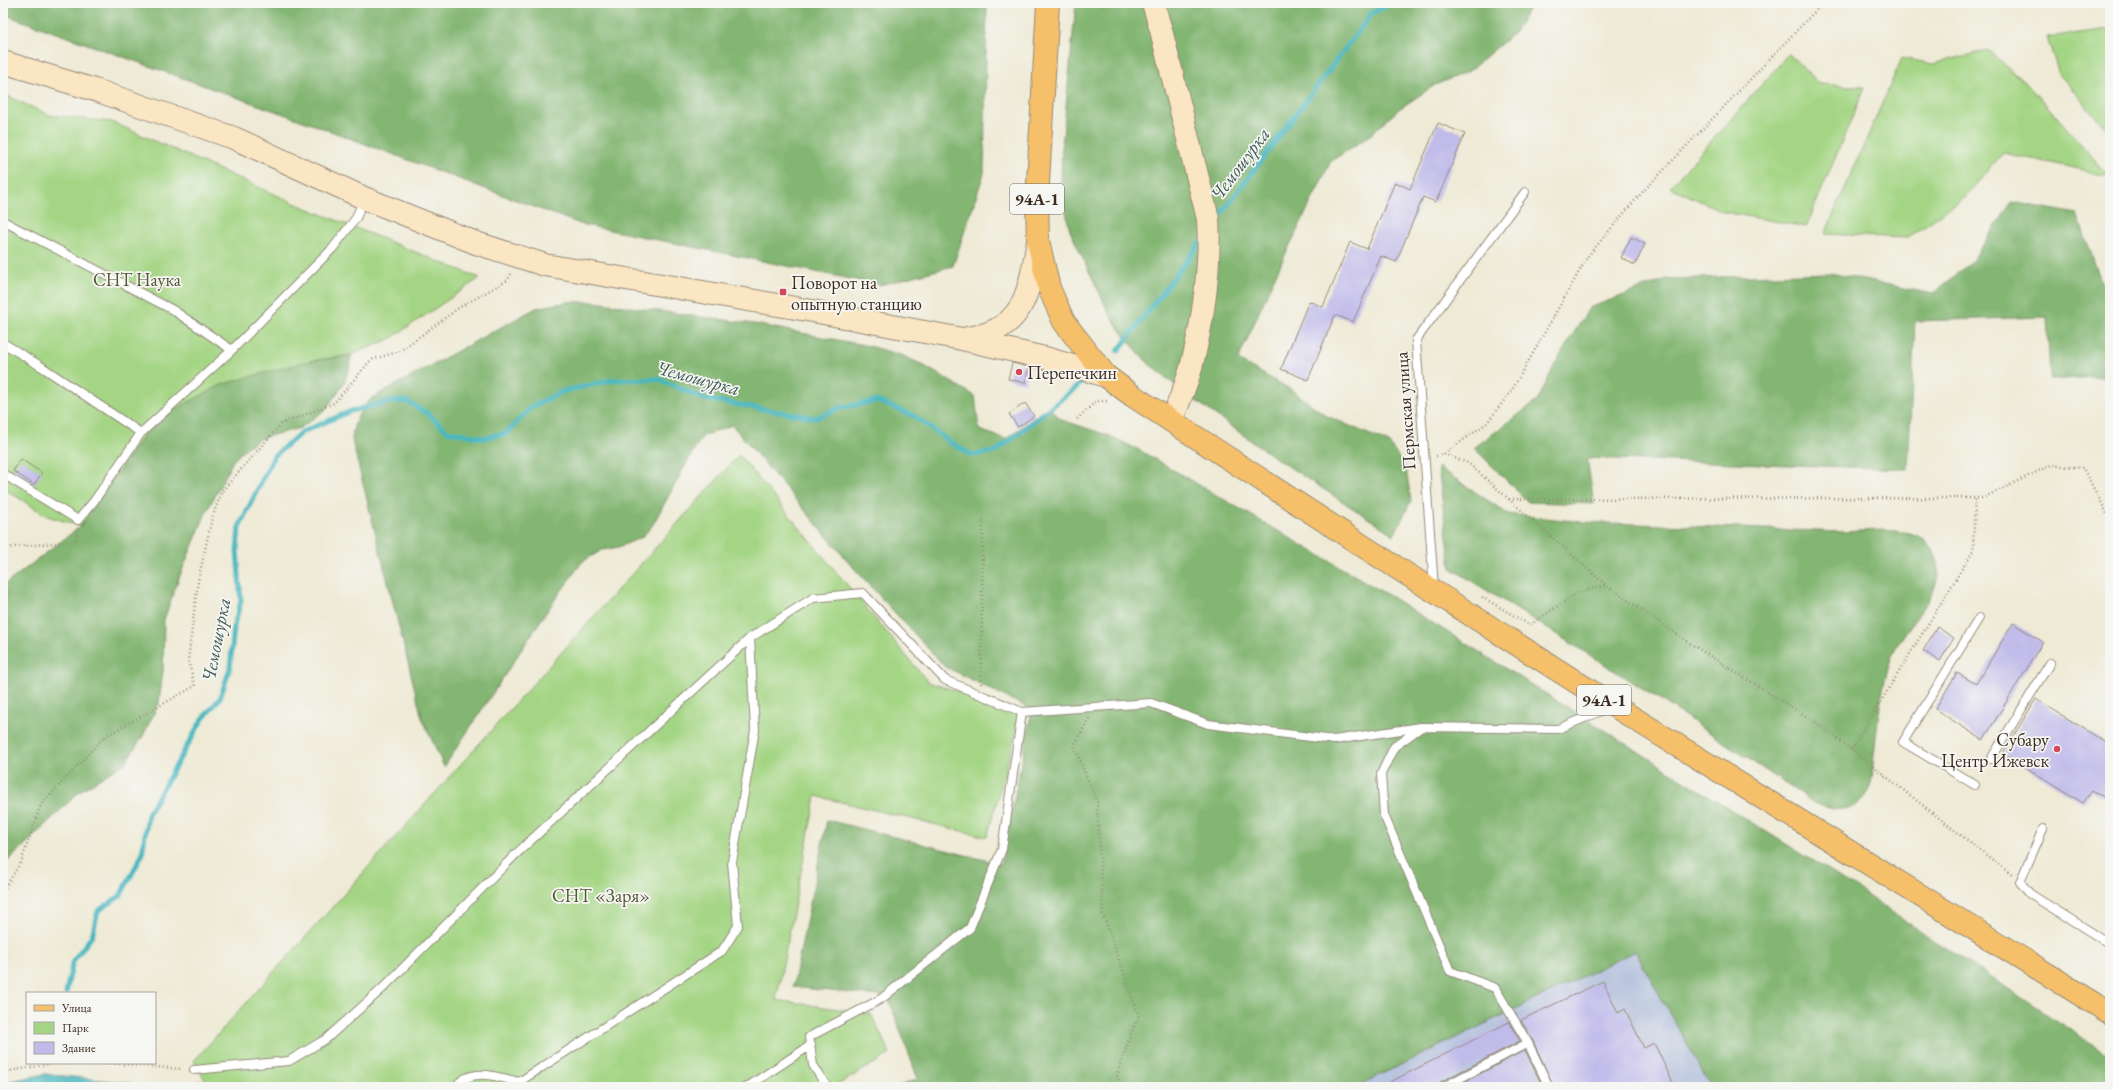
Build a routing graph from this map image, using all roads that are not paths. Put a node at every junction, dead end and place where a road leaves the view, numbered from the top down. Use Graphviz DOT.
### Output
graph roads {
  1 [pos="1048,3"];
  2 [pos="1153,3"];
  3 [pos="3,62"];
  4 [pos="1524,192"];
  5 [pos="364,198"];
  6 [pos="3,221"];
  7 [pos="1038,241"];
  8 [pos="962,339"];
  9 [pos="3,343"];
  10 [pos="232,350"];
  11 [pos="1106,376"];
  12 [pos="1172,420"];
  13 [pos="141,433"];
  14 [pos="3,474"];
  15 [pos="1434,591"];
  16 [pos="1979,618"];
  17 [pos="750,638"];
  18 [pos="2050,663"];
  19 [pos="1614,706"];
  20 [pos="1022,712"];
  21 [pos="1421,727"];
  22 [pos="1991,759"];
  23 [pos="1975,785"];
  24 [pos="2043,829"];
  25 [pos="2110,944"];
  26 [pos="2110,1013"];
  27 [pos="1528,1044"];
  28 [pos="811,1045"];
  29 [pos="813,1065"];
  30 [pos="194,1070"];
  31 [pos="455,1087"];
  32 [pos="747,1087"];
  33 [pos="819,1087"];
  34 [pos="827,1087"];
  35 [pos="1443,1087"];
  36 [pos="1549,1087"];
  1 -- 7 [label="main road, 94А-1"];
  2 -- 12 [label="street"];
  3 -- 5 [label="street"];
  4 -- 15 [label="lane, Пермская улица"];
  5 -- 8 [label="street"];
  5 -- 10 [label="lane"];
  6 -- 10 [label="lane"];
  7 -- 8 [label="street"];
  7 -- 11 [label="main road, 94А-1"];
  8 -- 11 [label="street"];
  9 -- 13 [label="lane"];
  10 -- 13 [label="lane"];
  11 -- 12 [label="main road, 94А-1"];
  12 -- 15 [label="main road, 94А-1"];
  13 -- 14 [label="lane"];
  15 -- 19 [label="main road, 94А-1"];
  16 -- 23 [label="lane"];
  17 -- 20 [label="lane"];
  17 -- 30 [label="lane"];
  17 -- 31 [label="lane"];
  18 -- 22 [label="lane"];
  19 -- 21 [label="lane"];
  19 -- 26 [label="main road, 94А-1"];
  20 -- 21 [label="lane"];
  20 -- 28 [label="lane"];
  21 -- 27 [label="lane"];
  24 -- 25 [label="lane"];
  27 -- 35 [label="lane"];
  27 -- 36 [label="lane"];
  28 -- 29 [label="lane"];
  28 -- 32 [label="lane"];
  29 -- 33 [label="lane"];
  29 -- 34 [label="lane"];
}
